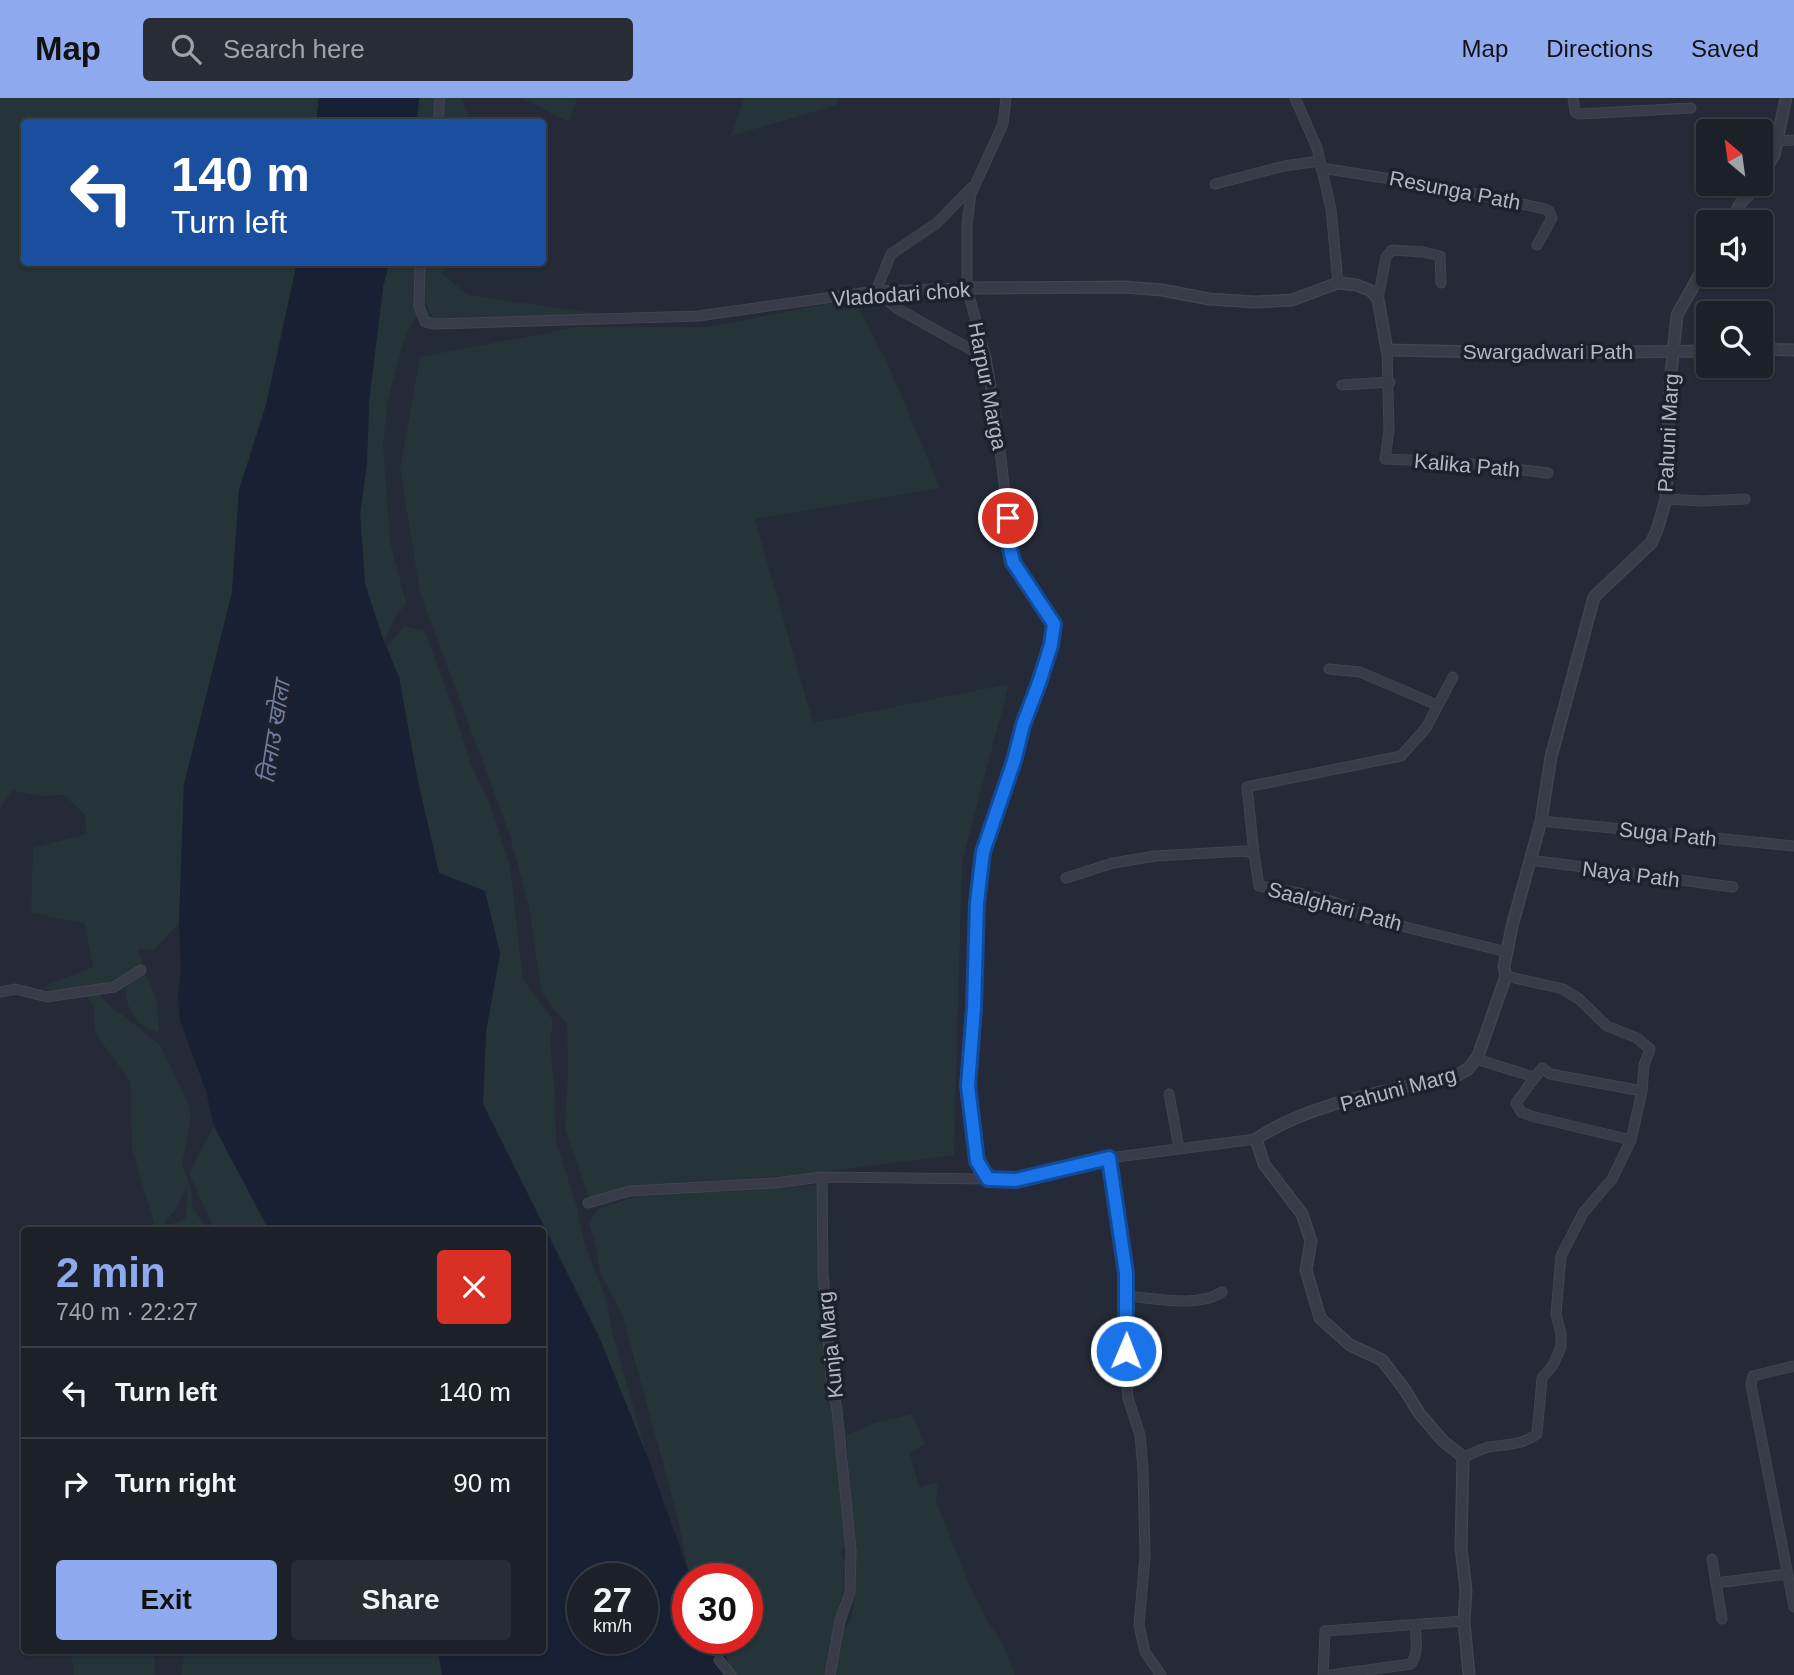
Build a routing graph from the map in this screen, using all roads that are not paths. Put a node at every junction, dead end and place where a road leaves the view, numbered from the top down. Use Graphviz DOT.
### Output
graph roads {
  1 [pos="440,98"];
  2 [pos="1006,98"];
  3 [pos="1295,98"];
  4 [pos="1573,98"];
  5 [pos="1786,98"];
  6 [pos="1691,108"];
  7 [pos="438,119"];
  8 [pos="1794,140"];
  9 [pos="1777,141"];
  10 [pos="1773,157"];
  11 [pos="1320,164"];
  12 [pos="977,182"];
  13 [pos="1215,184"];
  14 [pos="1537,245"];
  15 [pos="419,266"];
  16 [pos="1696,281"];
  17 [pos="1338,283"];
  18 [pos="1441,283"];
  19 [pos="967,288"];
  20 [pos="876,291"];
  21 [pos="1378,299"];
  22 [pos="1773,349"];
  23 [pos="1387,350"];
  24 [pos="1794,350"];
  25 [pos="1696,351"];
  26 [pos="1673,352"];
  27 [pos="986,358"];
  28 [pos="1390,382"];
  29 [pos="1342,385"];
  30 [pos="1549,472"];
  31 [pos="1666,499"];
  32 [pos="1745,499"];
  33 [pos="1329,669"];
  34 [pos="1453,677"];
  35 [pos="1437,705"];
  36 [pos="1541,821"];
  37 [pos="1794,846"];
  38 [pos="1254,853"];
  39 [pos="1530,860"];
  40 [pos="1066,878"];
  41 [pos="1733,887"];
  42 [pos="1507,952"];
  43 [pos="141,970"];
  44 [pos="1506,976"];
  45 [pos="0,992"];
  46 [pos="1476,1059"];
  47 [pos="1534,1077"];
  48 [pos="1642,1091"];
  49 [pos="1169,1094"];
  50 [pos="1256,1139"];
  51 [pos="1631,1140"];
  52 [pos="1178,1148"];
  53 [pos="1109,1158"];
  54 [pos="822,1177"];
  55 [pos="988,1179"];
  56 [pos="588,1203"];
  57 [pos="1222,1292"];
  58 [pos="1126,1296"];
  59 [pos="1794,1366"];
  60 [pos="1463,1457"];
  61 [pos="1712,1559"];
  62 [pos="1787,1574"];
  63 [pos="1716,1583"];
  64 [pos="1794,1607"];
  65 [pos="1722,1619"];
  66 [pos="1464,1621"];
  67 [pos="1415,1625"];
  68 [pos="719,1660"];
  69 [pos="731,1675"];
  70 [pos="830,1675"];
  71 [pos="1161,1675"];
  72 [pos="1323,1675"];
  73 [pos="1331,1675"];
  74 [pos="1469,1675"];
  1 -- 7 [label="street"];
  2 -- 12 [label="street, Harpur Marga"];
  3 -- 11 [label="street"];
  4 -- 6 [label="street"];
  5 -- 9 [label="street"];
  8 -- 9 [label="street"];
  9 -- 10 [label="street"];
  11 -- 13 [label="street"];
  11 -- 14 [label="street, Resunga Path"];
  11 -- 17 [label="street"];
  12 -- 19 [label="street, Harpur Marga"];
  12 -- 20 [label="street"];
  15 -- 20 [label="street, Vladodari chok"];
  16 -- 26 [label="street, Pahuni Marg"];
  17 -- 19 [label="street, Vladodari chok"];
  17 -- 21 [label="street"];
  18 -- 21 [label="street"];
  19 -- 20 [label="street, Vladodari chok"];
  19 -- 27 [label="street, Harpur Marga"];
  20 -- 27 [label="street"];
  21 -- 23 [label="street"];
  22 -- 24 [label="street"];
  23 -- 26 [label="street, Swargadwari Path"];
  23 -- 28 [label="street"];
  25 -- 26 [label="street, Swargadwari Path"];
  26 -- 31 [label="street, Pahuni Marg"];
  27 -- 55 [label="street, Harpur Marga"];
  28 -- 29 [label="street"];
  28 -- 30 [label="street, Kalika Path"];
  31 -- 32 [label="street"];
  31 -- 36 [label="street, Pahuni Marg"];
  33 -- 35 [label="street"];
  34 -- 35 [label="street"];
  35 -- 38 [label="street"];
  36 -- 37 [label="street, Suga Path"];
  36 -- 39 [label="street, Pahuni Marg"];
  38 -- 40 [label="street, Saalghari Path"];
  38 -- 42 [label="street, Saalghari Path"];
  39 -- 41 [label="street, Naya Path"];
  39 -- 42 [label="street, Pahuni Marg"];
  42 -- 44 [label="street, Pahuni Marg"];
  43 -- 45 [label="street"];
  44 -- 46 [label="street, Pahuni Marg"];
  44 -- 48 [label="street"];
  46 -- 47 [label="street"];
  46 -- 50 [label="street, Pahuni Marg"];
  47 -- 48 [label="street"];
  47 -- 51 [label="street"];
  48 -- 51 [label="street"];
  49 -- 52 [label="street"];
  50 -- 52 [label="street"];
  50 -- 60 [label="street"];
  51 -- 60 [label="street"];
  52 -- 53 [label="street"];
  53 -- 55 [label="street"];
  53 -- 58 [label="street"];
  54 -- 55 [label="street"];
  54 -- 56 [label="street"];
  54 -- 70 [label="street, Kunja Marg"];
  57 -- 58 [label="street"];
  58 -- 71 [label="street"];
  59 -- 62 [label="street"];
  60 -- 66 [label="street"];
  61 -- 63 [label="street"];
  62 -- 63 [label="street"];
  62 -- 64 [label="street"];
  63 -- 65 [label="street"];
  66 -- 67 [label="street"];
  66 -- 74 [label="street"];
  67 -- 72 [label="street"];
  67 -- 73 [label="street"];
  68 -- 69 [label="street"];
}
